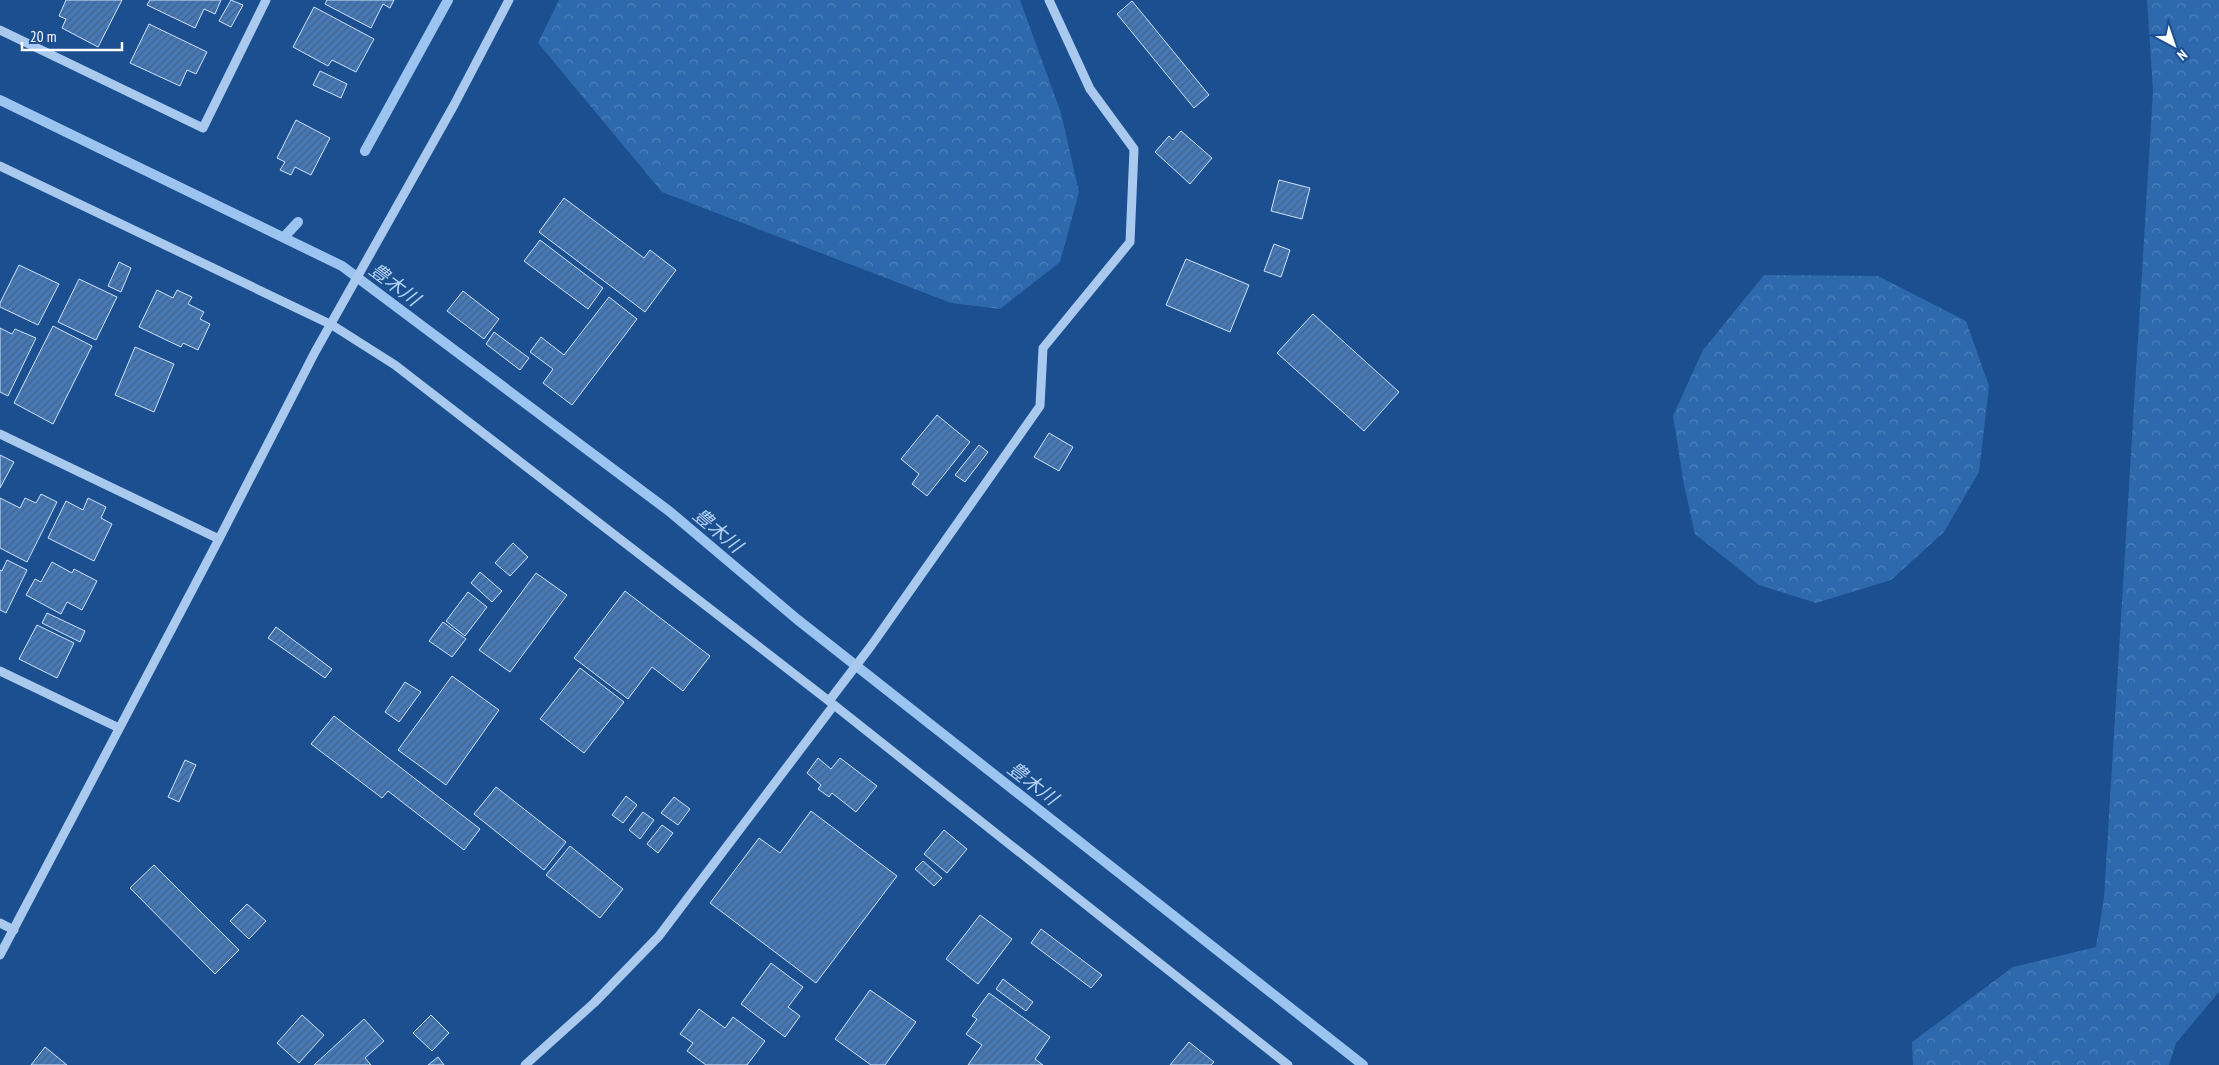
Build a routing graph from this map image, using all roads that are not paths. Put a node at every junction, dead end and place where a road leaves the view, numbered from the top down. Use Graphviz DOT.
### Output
graph roads {
  1 [pos="266,0"];
  2 [pos="509,0"];
  3 [pos="1050,0"];
  4 [pos="0,30"];
  5 [pos="0,166"];
  6 [pos="332,325"];
  7 [pos="0,434"];
  8 [pos="219,540"];
  9 [pos="0,671"];
  10 [pos="832,703"];
  11 [pos="118,728"];
  12 [pos="0,923"];
  13 [pos="14,930"];
  14 [pos="0,955"];
  15 [pos="525,1065"];
  16 [pos="1288,1065"];
  1 -- 4 [label="street"];
  2 -- 6 [label="street"];
  3 -- 10 [label="street"];
  5 -- 6 [label="street"];
  6 -- 8 [label="street"];
  6 -- 10 [label="street"];
  7 -- 8 [label="street"];
  8 -- 11 [label="street"];
  9 -- 11 [label="street"];
  10 -- 15 [label="street"];
  10 -- 16 [label="street"];
  11 -- 13 [label="street"];
  12 -- 13 [label="street"];
  13 -- 14 [label="street"];
}
